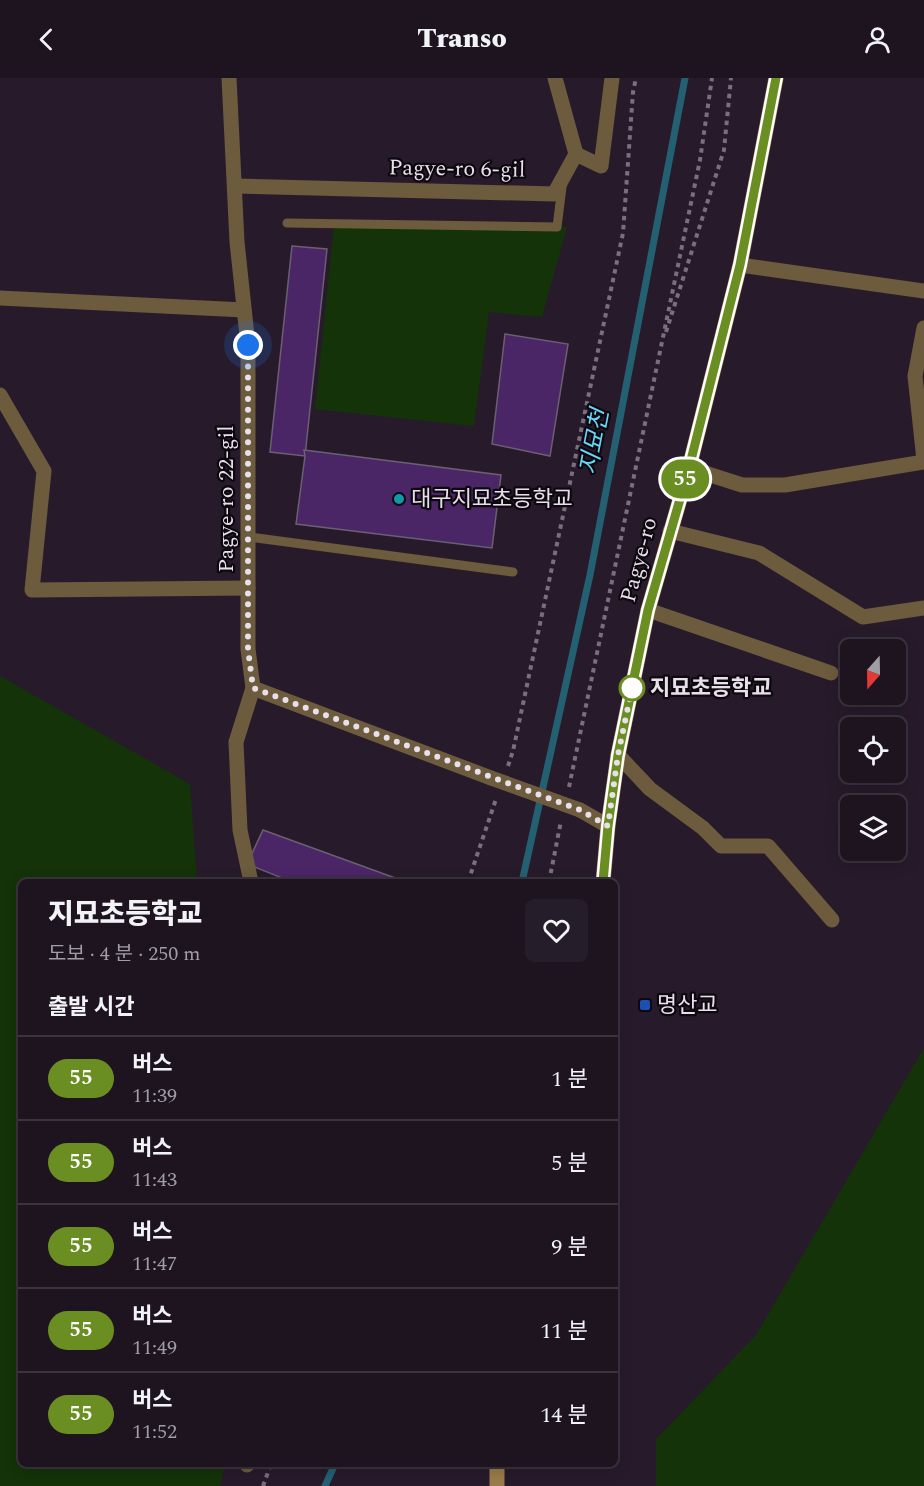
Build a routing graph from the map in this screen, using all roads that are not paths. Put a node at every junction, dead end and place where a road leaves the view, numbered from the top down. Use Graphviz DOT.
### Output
graph roads {
  1 [pos="229,78"];
  2 [pos="555,78"];
  3 [pos="612,78"];
  4 [pos="776,78"];
  5 [pos="576,154"];
  6 [pos="564,176"];
  7 [pos="235,186"];
  8 [pos="286,223"];
  9 [pos="740,265"];
  10 [pos="924,291"];
  11 [pos="0,298"];
  12 [pos="244,310"];
  13 [pos="924,328"];
  14 [pos="0,395"];
  15 [pos="924,461"];
  16 [pos="689,468"];
  17 [pos="670,531"];
  18 [pos="249,537"];
  19 [pos="513,572"];
  20 [pos="249,588"];
  21 [pos="924,608"];
  22 [pos="648,610"];
  23 [pos="831,673"];
  24 [pos="253,688"];
  25 [pos="618,755"];
  26 [pos="608,826"];
  27 [pos="250,879"];
  28 [pos="603,879"];
  29 [pos="832,920"];
  30 [pos="497,1467"];
  31 [pos="497,1486"];
  1 -- 7 [label="street, Pagye-ro 22-gil"];
  2 -- 5 [label="street"];
  3 -- 5 [label="street"];
  4 -- 9 [label="main road, Pagye-ro"];
  5 -- 6 [label="street, Pagye-ro 6-gil"];
  6 -- 7 [label="street, Pagye-ro 6-gil"];
  6 -- 8 [label="lane"];
  7 -- 12 [label="street, Pagye-ro 22-gil"];
  9 -- 10 [label="street"];
  9 -- 16 [label="main road, Pagye-ro"];
  11 -- 12 [label="street"];
  12 -- 18 [label="street, Pagye-ro 22-gil"];
  13 -- 15 [label="street"];
  14 -- 20 [label="street"];
  15 -- 16 [label="street"];
  16 -- 17 [label="main road, Pagye-ro"];
  17 -- 21 [label="street"];
  17 -- 22 [label="main road, Pagye-ro"];
  18 -- 19 [label="lane"];
  18 -- 20 [label="street, Pagye-ro 22-gil"];
  20 -- 24 [label="street, Pagye-ro 22-gil"];
  22 -- 23 [label="street"];
  22 -- 25 [label="main road, Pagye-ro"];
  24 -- 26 [label="street, bridge"];
  24 -- 27 [label="street, Pagye-ro 22-gil"];
  25 -- 26 [label="main road, Pagye-ro"];
  25 -- 29 [label="street"];
  26 -- 28 [label="main road, Pagye-ro"];
  30 -- 31 [label="main road"];
}
